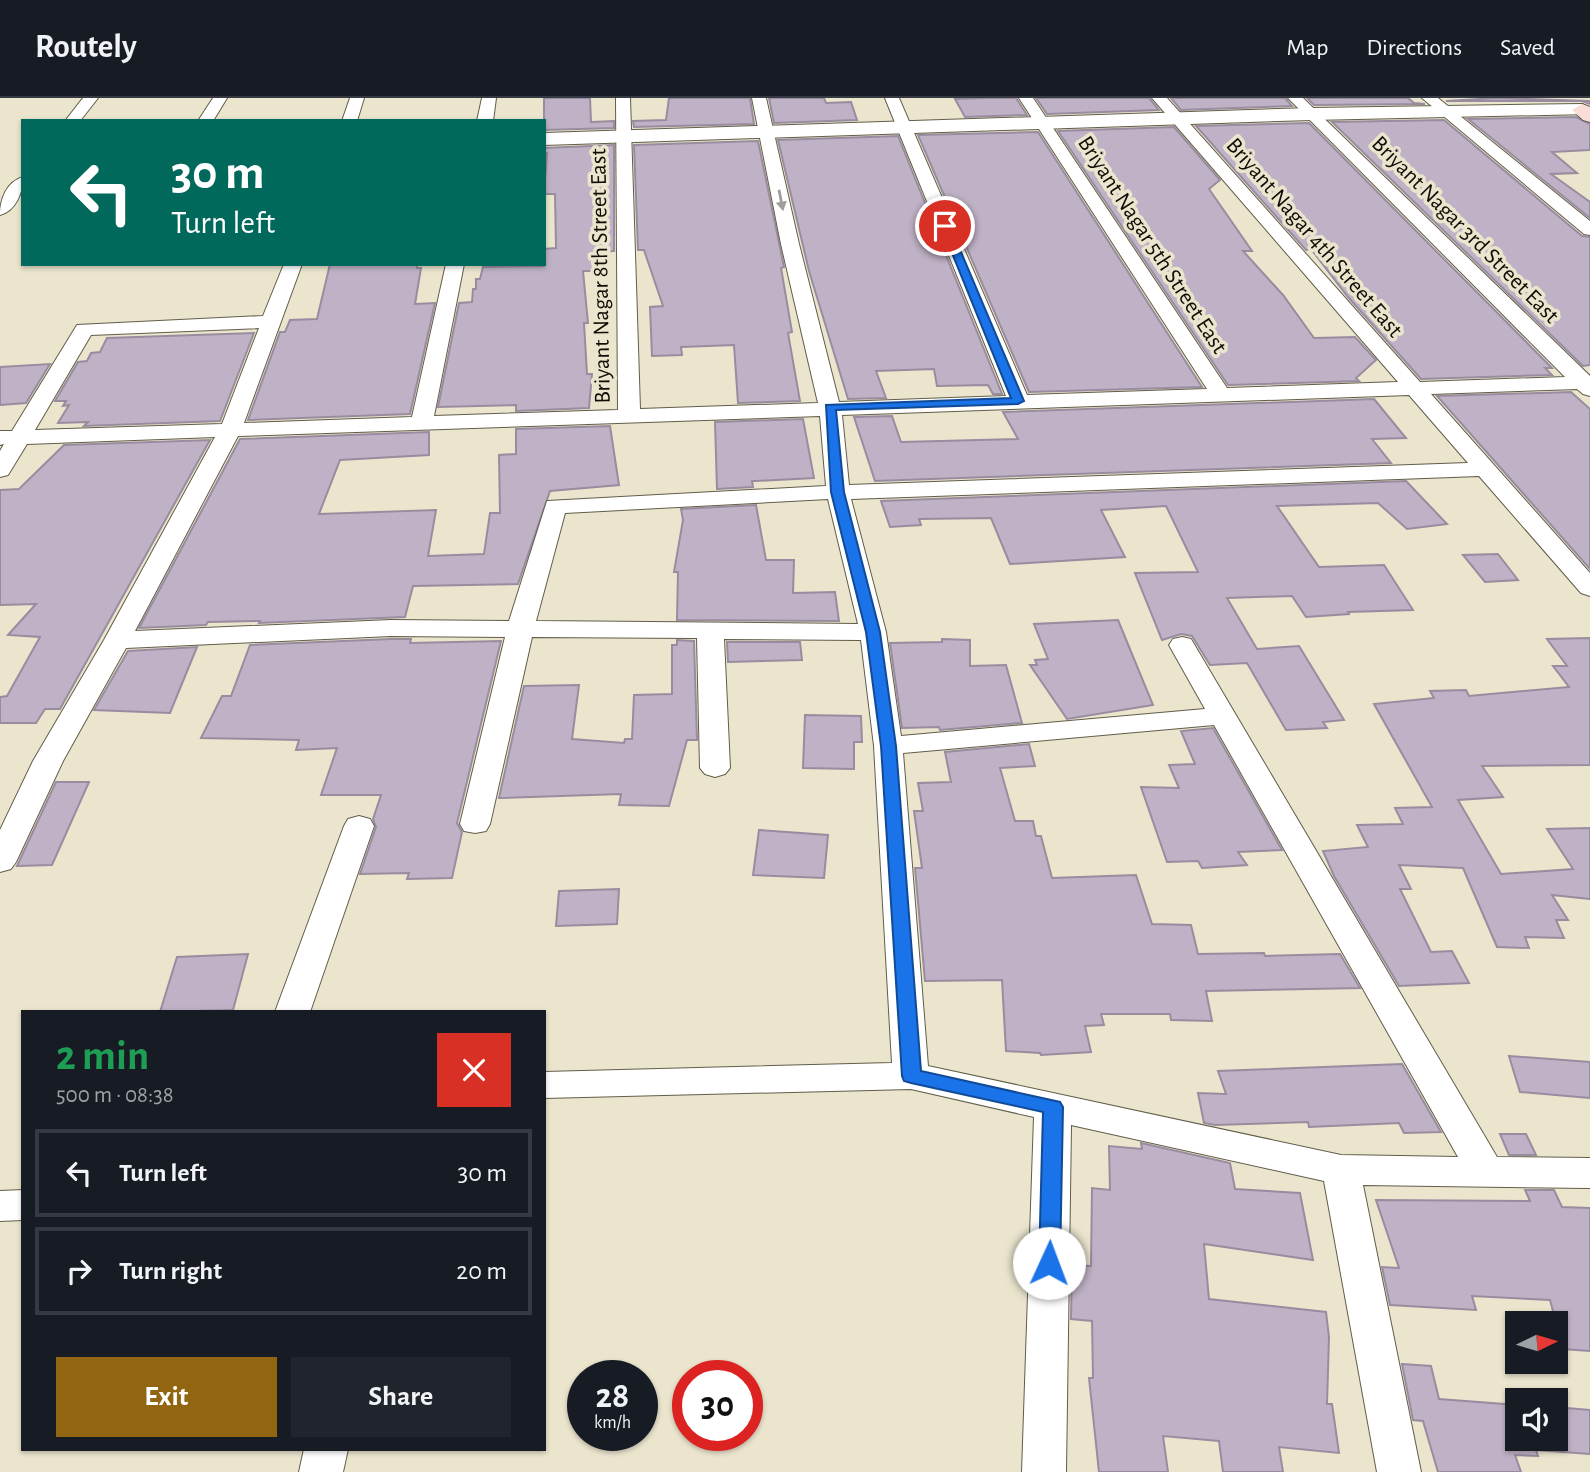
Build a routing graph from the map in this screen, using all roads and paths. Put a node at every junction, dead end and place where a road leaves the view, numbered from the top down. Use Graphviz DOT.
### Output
graph roads {
  1 [pos="91,98"];
  2 [pos="220,98"];
  3 [pos="357,98"];
  4 [pos="489,98"];
  5 [pos="623,98"];
  6 [pos="760,98"];
  7 [pos="892,98"];
  8 [pos="1026,98"];
  9 [pos="1159,98"];
  10 [pos="1295,98"];
  11 [pos="1429,98"];
  12 [pos="1564,98"];
  13 [pos="1446,112"];
  14 [pos="1587,112"];
  15 [pos="1312,114"];
  16 [pos="1177,118"];
  17 [pos="74,119"];
  18 [pos="206,119"];
  19 [pos="350,119"];
  20 [pos="485,119"];
  21 [pos="1042,122"];
  22 [pos="904,126"];
  23 [pos="768,133"];
  24 [pos="623,137"];
  25 [pos="546,139"];
  26 [pos="21,184"];
  27 [pos="0,210"];
  28 [pos="1590,230"];
  29 [pos="292,266"];
  30 [pos="455,266"];
  31 [pos="271,322"];
  32 [pos="1587,385"];
  33 [pos="1414,389"];
  34 [pos="1221,395"];
  35 [pos="1018,401"];
  36 [pos="830,407"];
  37 [pos="629,415"];
  38 [pos="422,424"];
  39 [pos="230,430"];
  40 [pos="11,438"];
  41 [pos="1486,469"];
  42 [pos="0,471"];
  43 [pos="838,492"];
  44 [pos="1590,588"];
  45 [pos="520,630"];
  46 [pos="710,631"];
  47 [pos="873,632"];
  48 [pos="117,640"];
  49 [pos="1182,645"];
  50 [pos="1222,716"];
  51 [pos="888,746"];
  52 [pos="715,768"];
  53 [pos="475,824"];
  54 [pos="359,825"];
  55 [pos="0,862"];
  56 [pos="293,1010"];
  57 [pos="911,1076"];
  58 [pos="546,1085"];
  59 [pos="1054,1107"];
  60 [pos="1341,1170"];
  61 [pos="1487,1173"];
  62 [pos="1590,1173"];
  63 [pos="21,1205"];
  64 [pos="0,1206"];
  65 [pos="326,1451"];
  66 [pos="321,1472"];
  67 [pos="1044,1472"];
  68 [pos="1399,1472"];
  1 -- 17 [label="street"];
  2 -- 18 [label="street"];
  3 -- 19 [label="street"];
  4 -- 20 [label="street"];
  5 -- 24 [label="street, Briyant Nagar 8th Street East"];
  6 -- 23 [label="street"];
  7 -- 22 [label="street"];
  8 -- 21 [label="street, Briyant Nagar 5th Street East"];
  9 -- 16 [label="street, Briyant Nagar 4th Street East"];
  10 -- 15 [label="street, Briyant Nagar 3rd Street East"];
  11 -- 13 [label="street"];
  12 -- 14 [label="street"];
  13 -- 14 [label="street"];
  13 -- 15 [label="street"];
  13 -- 28 [label="street"];
  15 -- 16 [label="street"];
  15 -- 32 [label="street, Briyant Nagar 3rd Street East"];
  16 -- 21 [label="street"];
  16 -- 33 [label="street, Briyant Nagar 4th Street East"];
  21 -- 22 [label="street"];
  21 -- 34 [label="street, Briyant Nagar 5th Street East"];
  22 -- 23 [label="street"];
  22 -- 35 [label="street"];
  23 -- 24 [label="street"];
  23 -- 36 [label="street, one-way"];
  24 -- 25 [label="street"];
  24 -- 37 [label="street, Briyant Nagar 8th Street East"];
  26 -- 27 [label="street"];
  29 -- 31 [label="street"];
  30 -- 38 [label="street"];
  31 -- 39 [label="street"];
  31 -- 40 [label="street"];
  32 -- 33 [label="street"];
  33 -- 34 [label="street"];
  33 -- 41 [label="street, Briyant Nagar 4th Street East"];
  34 -- 35 [label="street"];
  35 -- 36 [label="street"];
  36 -- 37 [label="street"];
  36 -- 43 [label="street"];
  37 -- 38 [label="street"];
  38 -- 39 [label="street"];
  39 -- 40 [label="street"];
  39 -- 48 [label="street"];
  40 -- 42 [label="street"];
  41 -- 43 [label="street"];
  41 -- 44 [label="street, Briyant Nagar 4th Street East"];
  43 -- 45 [label="street"];
  43 -- 47 [label="street"];
  45 -- 46 [label="street"];
  45 -- 48 [label="street"];
  45 -- 53 [label="street"];
  46 -- 47 [label="street"];
  46 -- 52 [label="street"];
  47 -- 51 [label="street"];
  48 -- 55 [label="street"];
  49 -- 50 [label="street"];
  50 -- 51 [label="street"];
  50 -- 61 [label="street"];
  51 -- 57 [label="street"];
  54 -- 56 [label="street"];
  57 -- 58 [label="street"];
  57 -- 59 [label="street"];
  59 -- 60 [label="street"];
  59 -- 67 [label="street"];
  60 -- 61 [label="street"];
  60 -- 68 [label="street"];
  61 -- 62 [label="street"];
  63 -- 64 [label="street"];
  65 -- 66 [label="street"];
}
